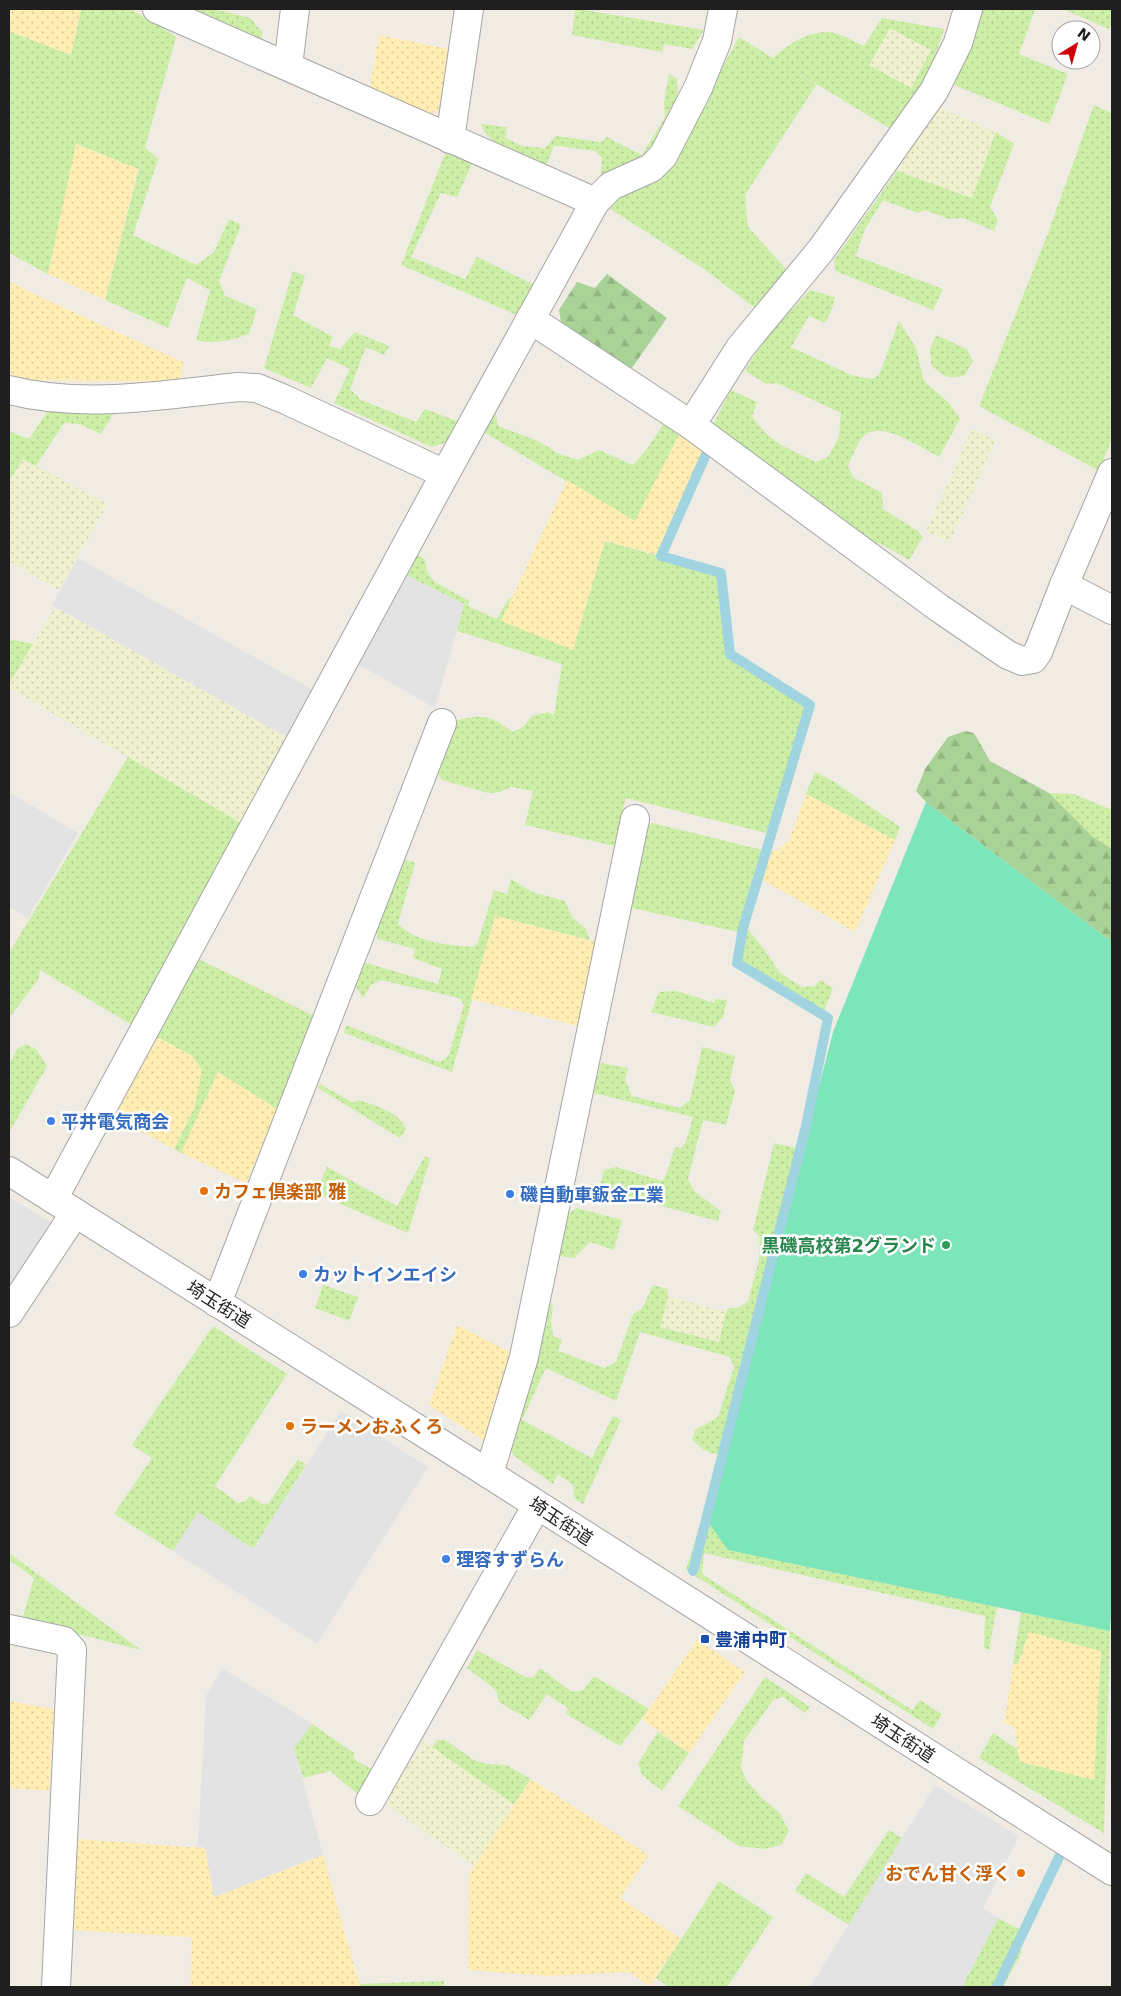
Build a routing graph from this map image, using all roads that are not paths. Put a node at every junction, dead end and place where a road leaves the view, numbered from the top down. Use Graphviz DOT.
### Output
graph roads {
  1 [pos="157,9"];
  2 [pos="295,9"];
  3 [pos="469,9"];
  4 [pos="723,9"];
  5 [pos="968,9"];
  6 [pos="288,66"];
  7 [pos="450,139"];
  8 [pos="595,202"];
  9 [pos="530,319"];
  10 [pos="9,390"];
  11 [pos="692,425"];
  12 [pos="1112,473"];
  13 [pos="445,474"];
  14 [pos="1064,585"];
  15 [pos="1112,610"];
  16 [pos="442,723"];
  17 [pos="636,819"];
  18 [pos="9,1172"];
  19 [pos="64,1206"];
  20 [pos="216,1303"];
  21 [pos="9,1312"];
  22 [pos="489,1474"];
  23 [pos="537,1506"];
  24 [pos="9,1629"];
  25 [pos="370,1801"];
  26 [pos="1112,1872"];
  27 [pos="56,1987"];
  1 -- 6 [label="street"];
  2 -- 6 [label="street"];
  3 -- 7 [label="street"];
  4 -- 8 [label="street"];
  5 -- 11 [label="street"];
  6 -- 7 [label="street"];
  7 -- 8 [label="street"];
  8 -- 9 [label="street"];
  9 -- 11 [label="street"];
  9 -- 13 [label="street"];
  10 -- 13 [label="street"];
  11 -- 14 [label="street"];
  12 -- 14 [label="street"];
  13 -- 19 [label="street"];
  14 -- 15 [label="street"];
  16 -- 20 [label="street"];
  17 -- 22 [label="street"];
  18 -- 19 [label="street, 埼玉街道"];
  19 -- 20 [label="street, 埼玉街道"];
  19 -- 21 [label="street"];
  20 -- 22 [label="street, 埼玉街道"];
  22 -- 23 [label="street, 埼玉街道"];
  23 -- 25 [label="street"];
  23 -- 26 [label="street, 埼玉街道"];
  24 -- 27 [label="street"];
}
